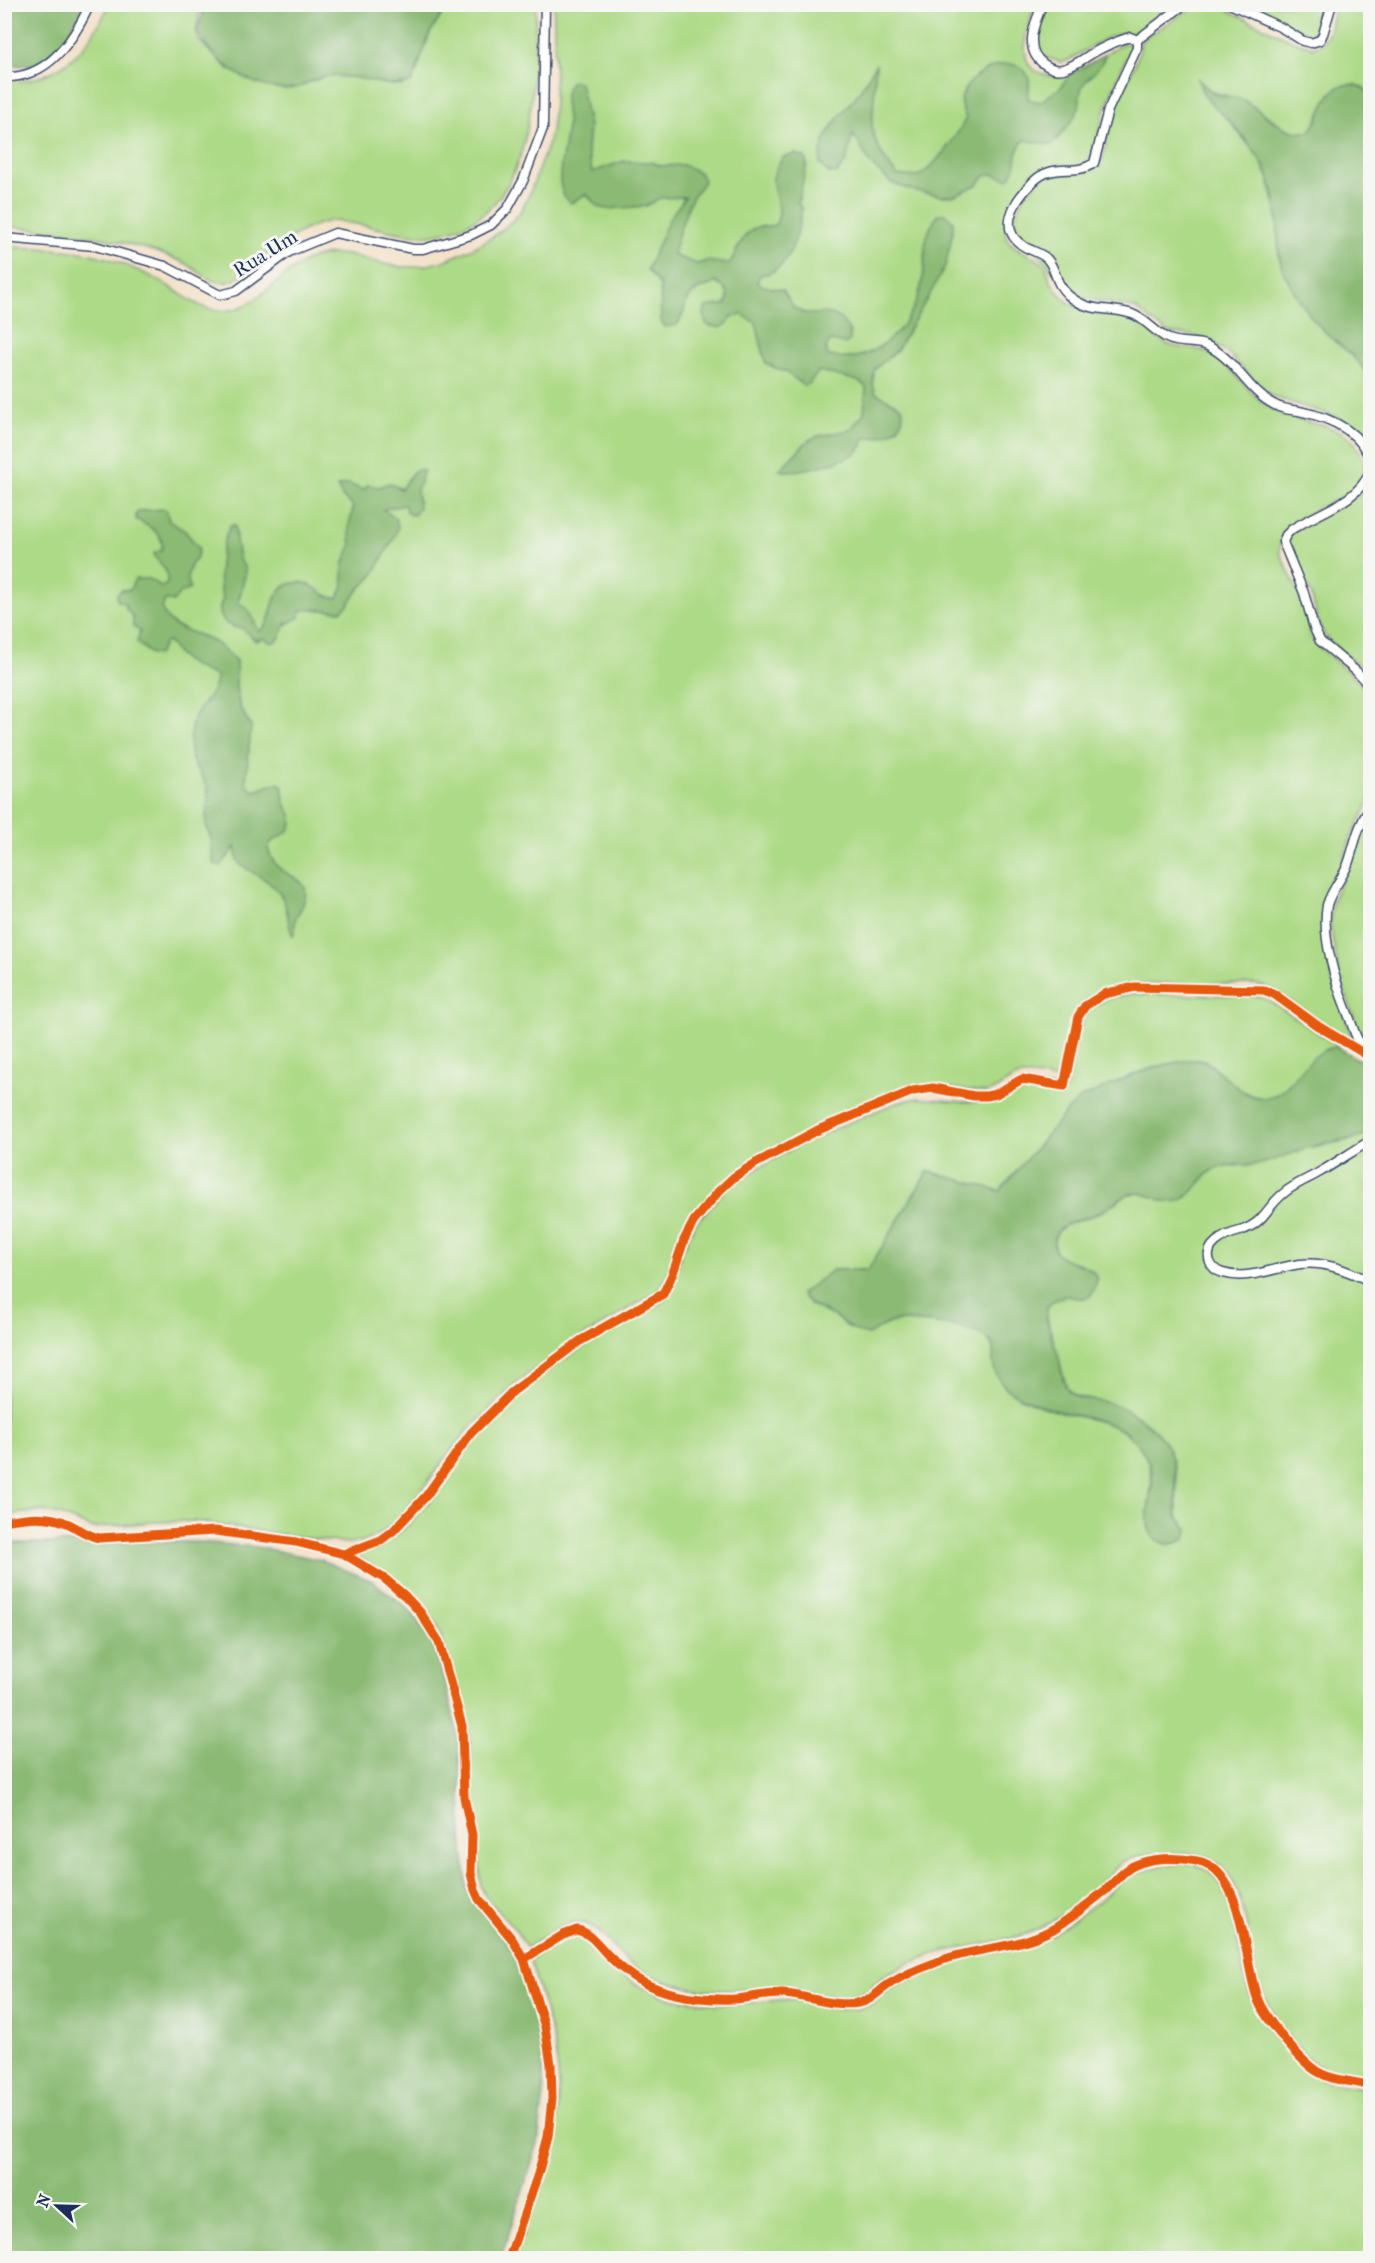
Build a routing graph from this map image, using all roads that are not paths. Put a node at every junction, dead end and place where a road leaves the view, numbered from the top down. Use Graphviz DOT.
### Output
graph roads {
  1 [pos="90,4"];
  2 [pos="545,4"];
  3 [pos="1043,4"];
  4 [pos="1185,4"];
  5 [pos="1230,4"];
  6 [pos="1332,4"];
  7 [pos="1137,40"];
  8 [pos="4,77"];
  9 [pos="4,238"];
  10 [pos="1371,460"];
  11 [pos="1371,471"];
  12 [pos="1371,687"];
  13 [pos="1371,808"];
  14 [pos="1371,1056"];
  15 [pos="1371,1141"];
  16 [pos="1371,1281"];
  17 [pos="4,1521"];
  18 [pos="344,1554"];
  19 [pos="524,1959"];
  20 [pos="1371,2086"];
  21 [pos="509,2259"];
  1 -- 8 [label="street"];
  2 -- 9 [label="street, Rua Um"];
  3 -- 7 [label="street"];
  4 -- 7 [label="street"];
  5 -- 6 [label="street"];
  7 -- 10 [label="street"];
  11 -- 12 [label="street"];
  13 -- 14 [label="street"];
  14 -- 18 [label="street"];
  15 -- 16 [label="street"];
  17 -- 18 [label="street"];
  18 -- 19 [label="street"];
  19 -- 20 [label="street"];
  19 -- 21 [label="street"];
}
